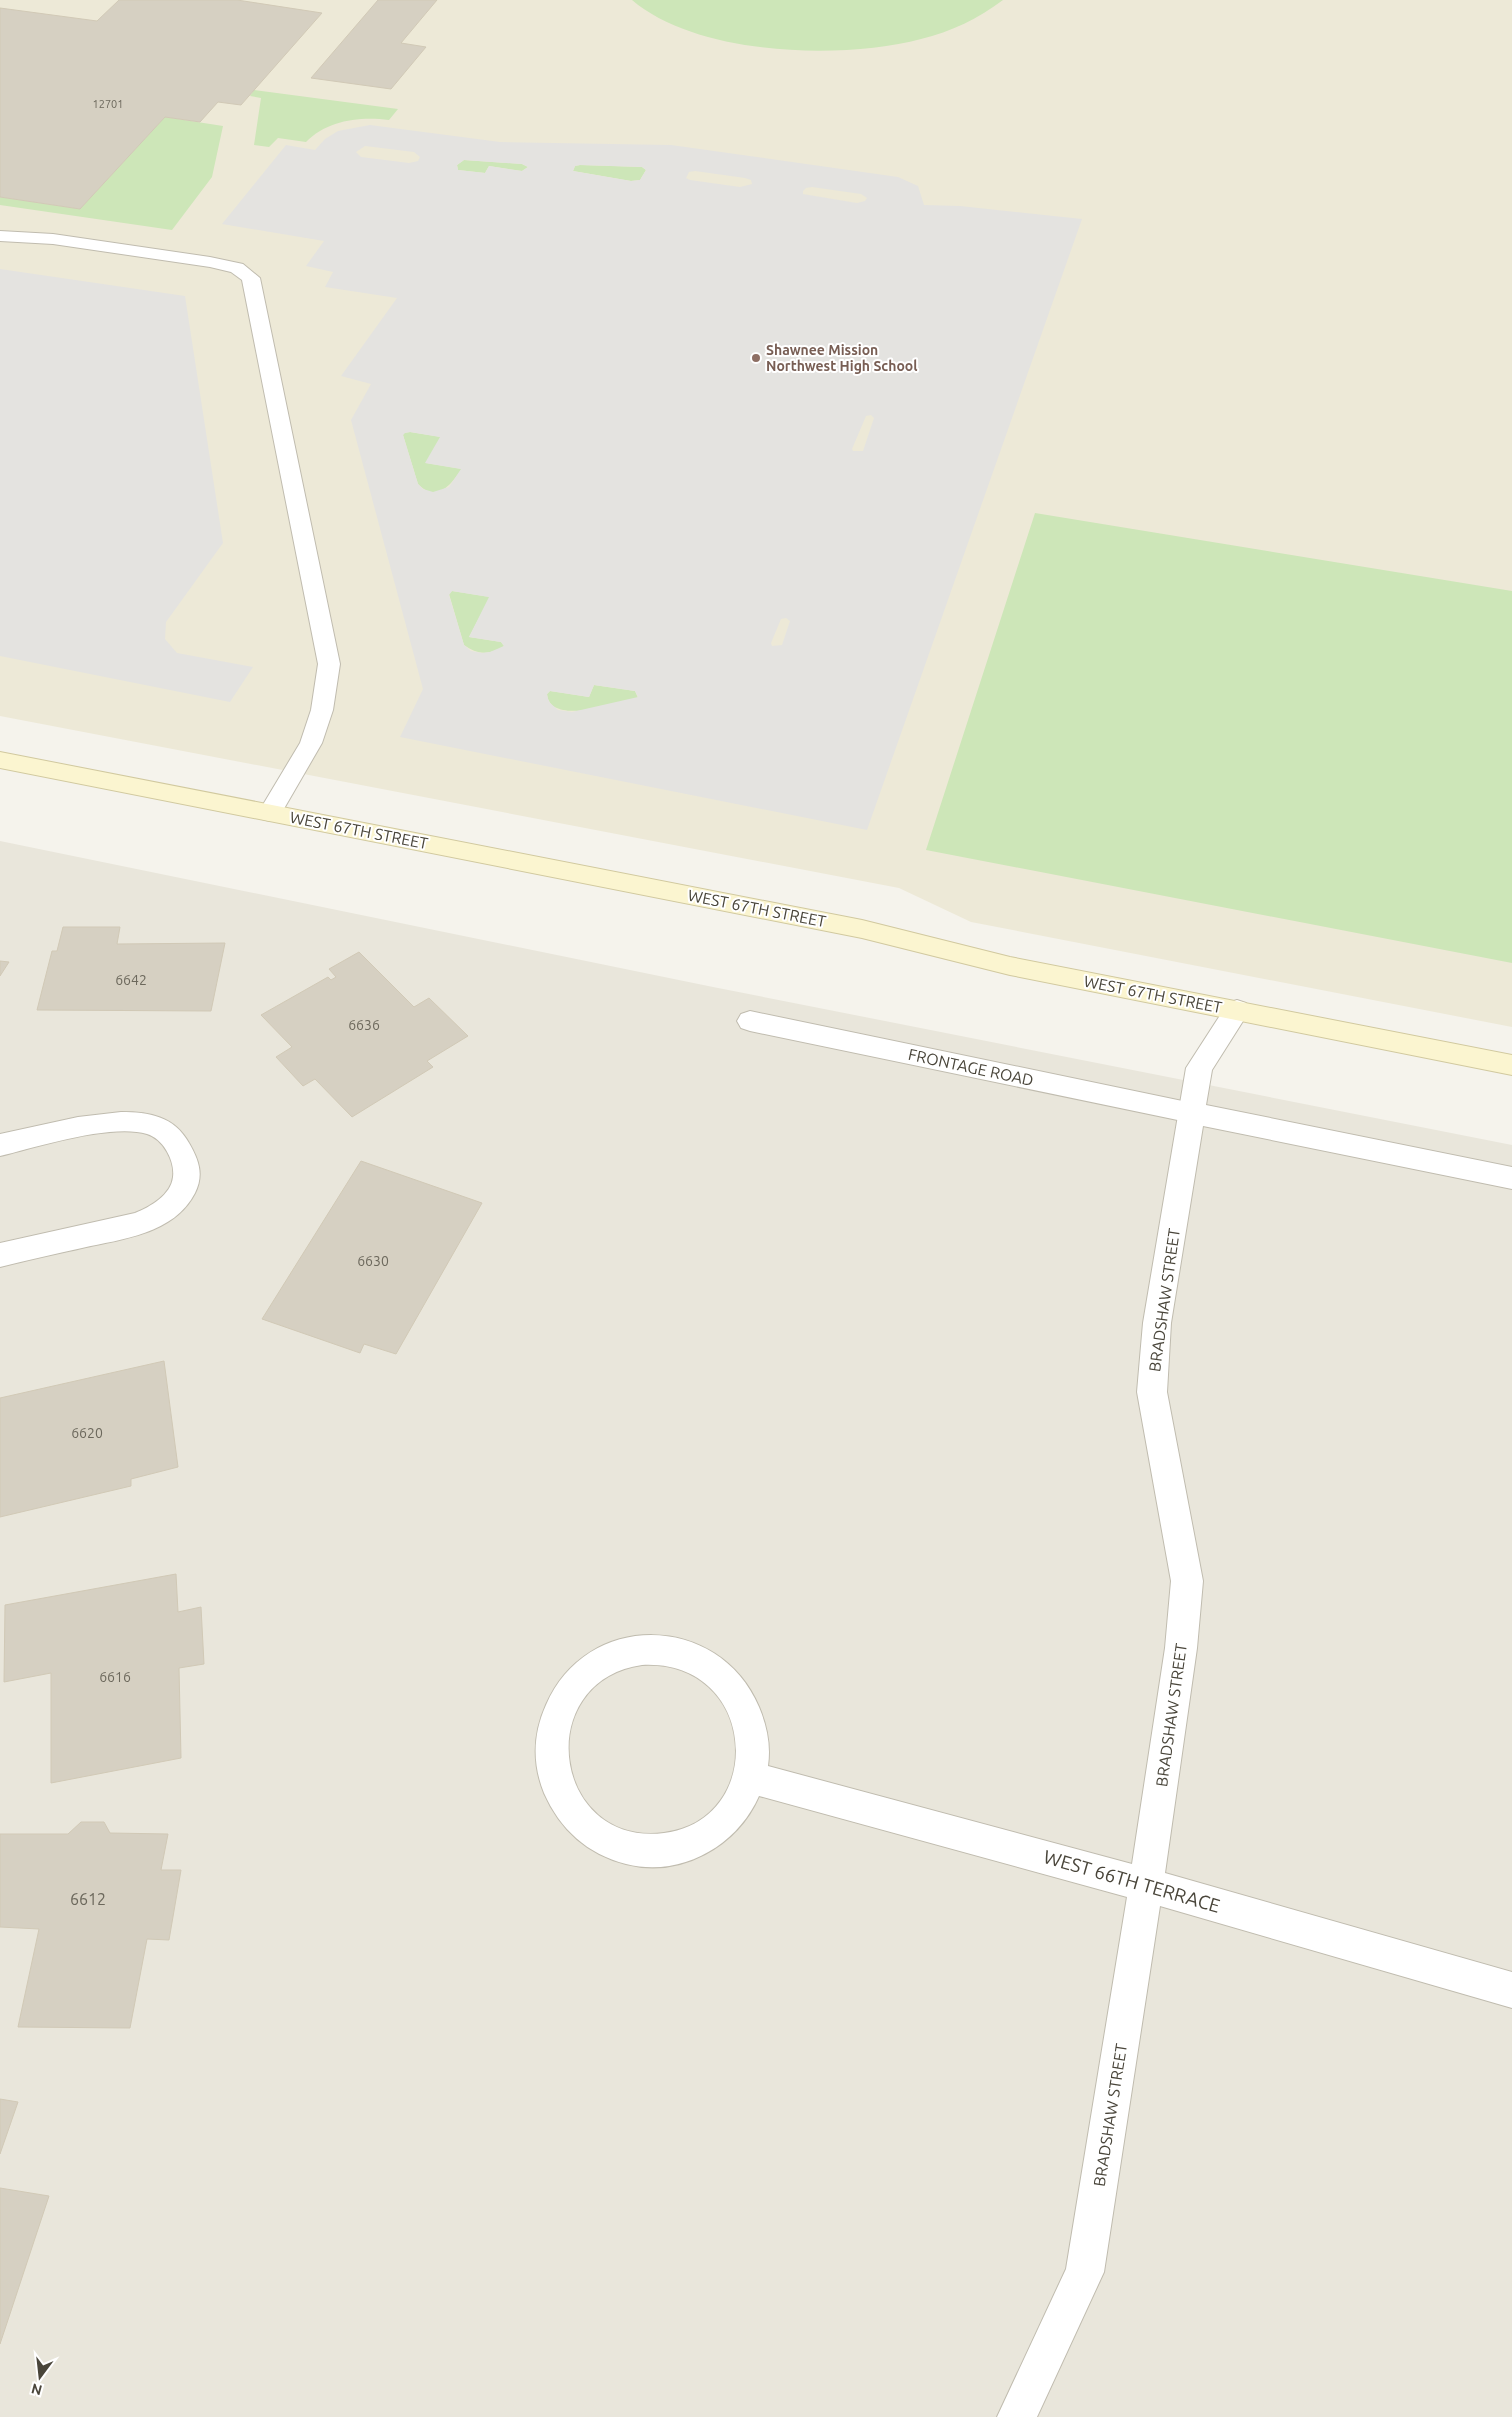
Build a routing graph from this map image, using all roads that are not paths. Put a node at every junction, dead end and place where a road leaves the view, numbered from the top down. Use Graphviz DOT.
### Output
graph roads {
  1 [pos="0,236"];
  2 [pos="0,760"];
  3 [pos="270,813"];
  4 [pos="1237,1010"];
  5 [pos="750,1021"];
  6 [pos="1512,1064"];
  7 [pos="1192,1113"];
  8 [pos="0,1144"];
  9 [pos="1512,1178"];
  10 [pos="0,1255"];
  11 [pos="750,1777"];
  12 [pos="1146,1885"];
  13 [pos="1512,1990"];
  14 [pos="1017,2417"];
  1 -- 3 [label="street"];
  2 -- 3 [label="street, WEST 67TH STREET"];
  3 -- 4 [label="street, WEST 67TH STREET"];
  4 -- 6 [label="street, WEST 67TH STREET"];
  4 -- 7 [label="street, BRADSHAW STREET"];
  5 -- 7 [label="street, FRONTAGE ROAD"];
  7 -- 9 [label="street"];
  7 -- 12 [label="street, BRADSHAW STREET"];
  8 -- 10 [label="street"];
  11 -- 11 [label="street"];
  11 -- 12 [label="street, WEST 66TH TERRACE"];
  12 -- 13 [label="street, WEST 66TH TERRACE"];
  12 -- 14 [label="street, BRADSHAW STREET"];
}
